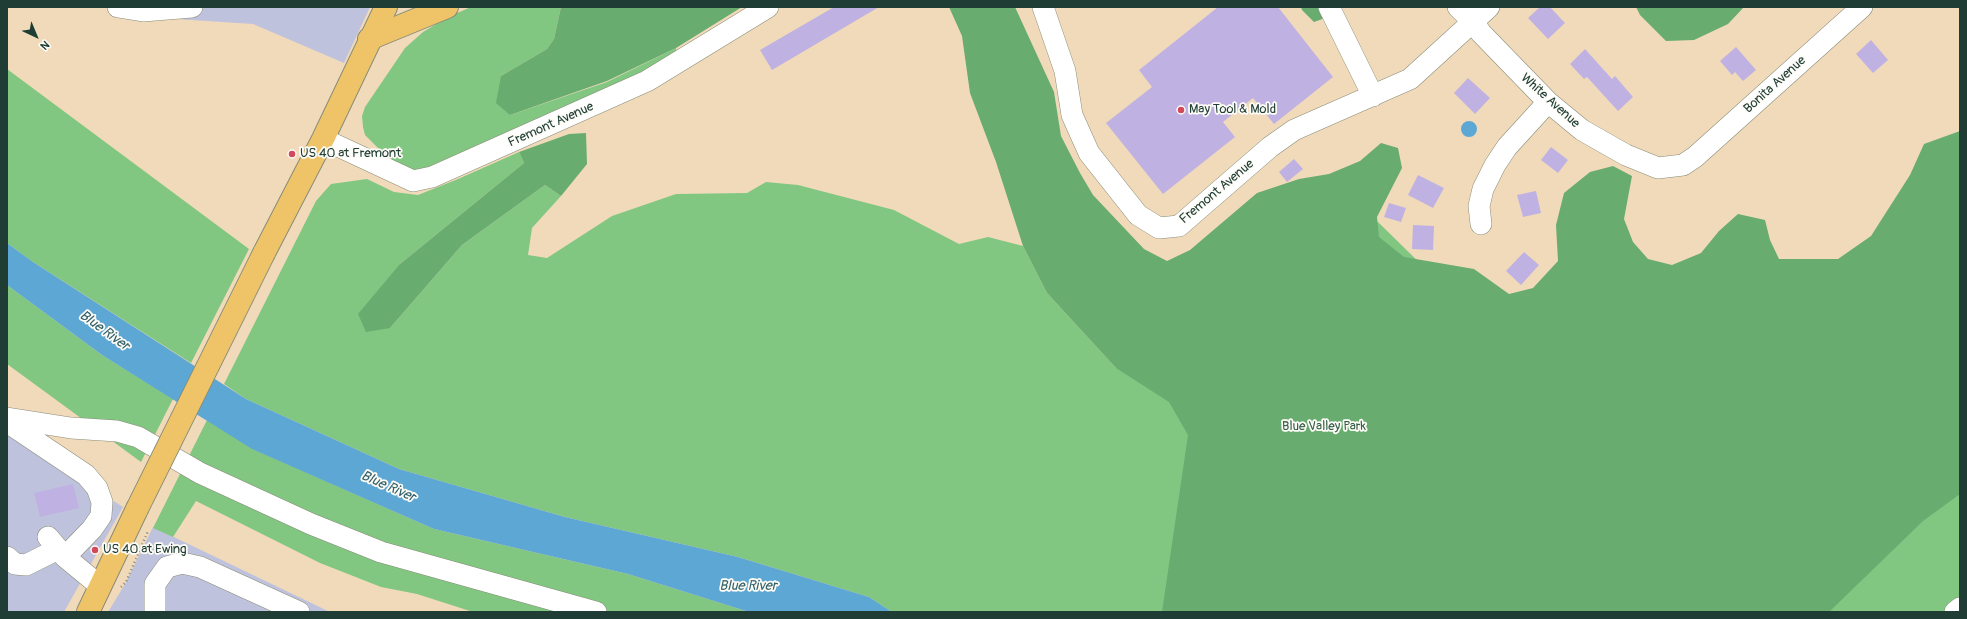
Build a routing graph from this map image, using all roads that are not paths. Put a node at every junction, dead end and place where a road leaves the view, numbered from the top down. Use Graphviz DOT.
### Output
graph roads {
  1 [pos="118,7"];
  2 [pos="192,7"];
  3 [pos="386,7"];
  4 [pos="447,7"];
  5 [pos="768,7"];
  6 [pos="1043,7"];
  7 [pos="1329,7"];
  8 [pos="1458,7"];
  9 [pos="1489,7"];
  10 [pos="1862,7"];
  11 [pos="1474,22"];
  12 [pos="369,39"];
  13 [pos="1373,96"];
  14 [pos="1548,102"];
  15 [pos="323,139"];
  16 [pos="1687,162"];
  17 [pos="1481,224"];
  18 [pos="7,418"];
  19 [pos="7,422"];
  20 [pos="57,548"];
  21 [pos="7,557"];
  22 [pos="100,586"];
  23 [pos="1960,608"];
  24 [pos="88,612"];
  25 [pos="155,612"];
  26 [pos="299,612"];
  27 [pos="596,612"];
  28 [pos="1955,612"];
  1 -- 2 [label="street"];
  3 -- 12 [label="main road"];
  4 -- 12 [label="main road"];
  5 -- 15 [label="street, Fremont Avenue"];
  6 -- 13 [label="street, Fremont Avenue"];
  7 -- 13 [label="street"];
  8 -- 11 [label="street, White Avenue"];
  9 -- 11 [label="street, Fremont Avenue"];
  10 -- 16 [label="street, Bonita Avenue"];
  11 -- 13 [label="street, Fremont Avenue"];
  11 -- 14 [label="street, White Avenue"];
  12 -- 15 [label="main road"];
  14 -- 16 [label="street, White Avenue"];
  14 -- 17 [label="street"];
  15 -- 22 [label="main road, bridge"];
  18 -- 27 [label="street"];
  19 -- 20 [label="street"];
  20 -- 21 [label="street"];
  20 -- 22 [label="street"];
  22 -- 24 [label="main road"];
  23 -- 28 [label="street"];
  25 -- 26 [label="street"];
}
